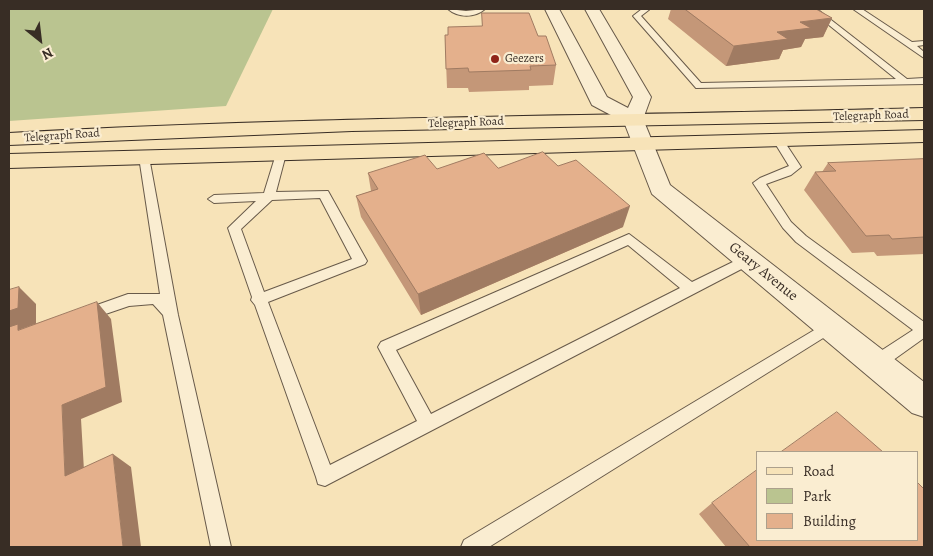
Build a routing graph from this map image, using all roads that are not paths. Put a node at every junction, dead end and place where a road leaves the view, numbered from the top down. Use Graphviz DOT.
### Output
graph roads {
  1 [pos="452,9"];
  2 [pos="493,9"];
  3 [pos="552,9"];
  4 [pos="592,9"];
  5 [pos="646,9"];
  6 [pos="813,9"];
  7 [pos="857,9"];
  8 [pos="480,10"];
  9 [pos="924,43"];
  10 [pos="910,45"];
  11 [pos="924,56"];
  12 [pos="904,81"];
  13 [pos="924,82"];
  14 [pos="924,114"];
  15 [pos="633,119"];
  16 [pos="924,136"];
  17 [pos="9,139"];
  18 [pos="778,140"];
  19 [pos="643,143"];
  20 [pos="281,154"];
  21 [pos="144,157"];
  22 [pos="9,161"];
  23 [pos="269,196"];
  24 [pos="214,199"];
  25 [pos="748,260"];
  26 [pos="691,289"];
  27 [pos="258,300"];
  28 [pos="172,318"];
  29 [pos="73,319"];
  30 [pos="831,326"];
  31 [pos="924,330"];
  32 [pos="876,363"];
  33 [pos="924,402"];
  34 [pos="427,424"];
  35 [pos="221,547"];
  36 [pos="471,547"];
  1 -- 8 [label="lane"];
  2 -- 8 [label="lane"];
  3 -- 15 [label="street"];
  4 -- 15 [label="street"];
  5 -- 12 [label="lane"];
  6 -- 12 [label="lane"];
  7 -- 10 [label="lane"];
  9 -- 10 [label="lane"];
  10 -- 11 [label="lane"];
  12 -- 13 [label="lane"];
  14 -- 15 [label="main road, Telegraph Road"];
  15 -- 17 [label="main road, Telegraph Road"];
  15 -- 19 [label="street, Geary Avenue"];
  16 -- 18 [label="main road, Telegraph Road"];
  18 -- 19 [label="main road, Telegraph Road"];
  18 -- 31 [label="lane"];
  19 -- 20 [label="main road, Telegraph Road"];
  19 -- 25 [label="street, Geary Avenue"];
  20 -- 21 [label="main road, Telegraph Road"];
  20 -- 23 [label="lane"];
  21 -- 22 [label="main road, Telegraph Road"];
  21 -- 28 [label="lane"];
  23 -- 24 [label="lane"];
  23 -- 27 [label="lane"];
  23 -- 27 [label="lane"];
  25 -- 26 [label="lane"];
  25 -- 30 [label="street, Geary Avenue"];
  26 -- 34 [label="lane"];
  26 -- 34 [label="lane"];
  27 -- 34 [label="lane"];
  28 -- 29 [label="lane"];
  28 -- 35 [label="lane"];
  30 -- 32 [label="street, Geary Avenue"];
  30 -- 36 [label="lane"];
  31 -- 32 [label="lane"];
  32 -- 33 [label="street, Geary Avenue"];
}
